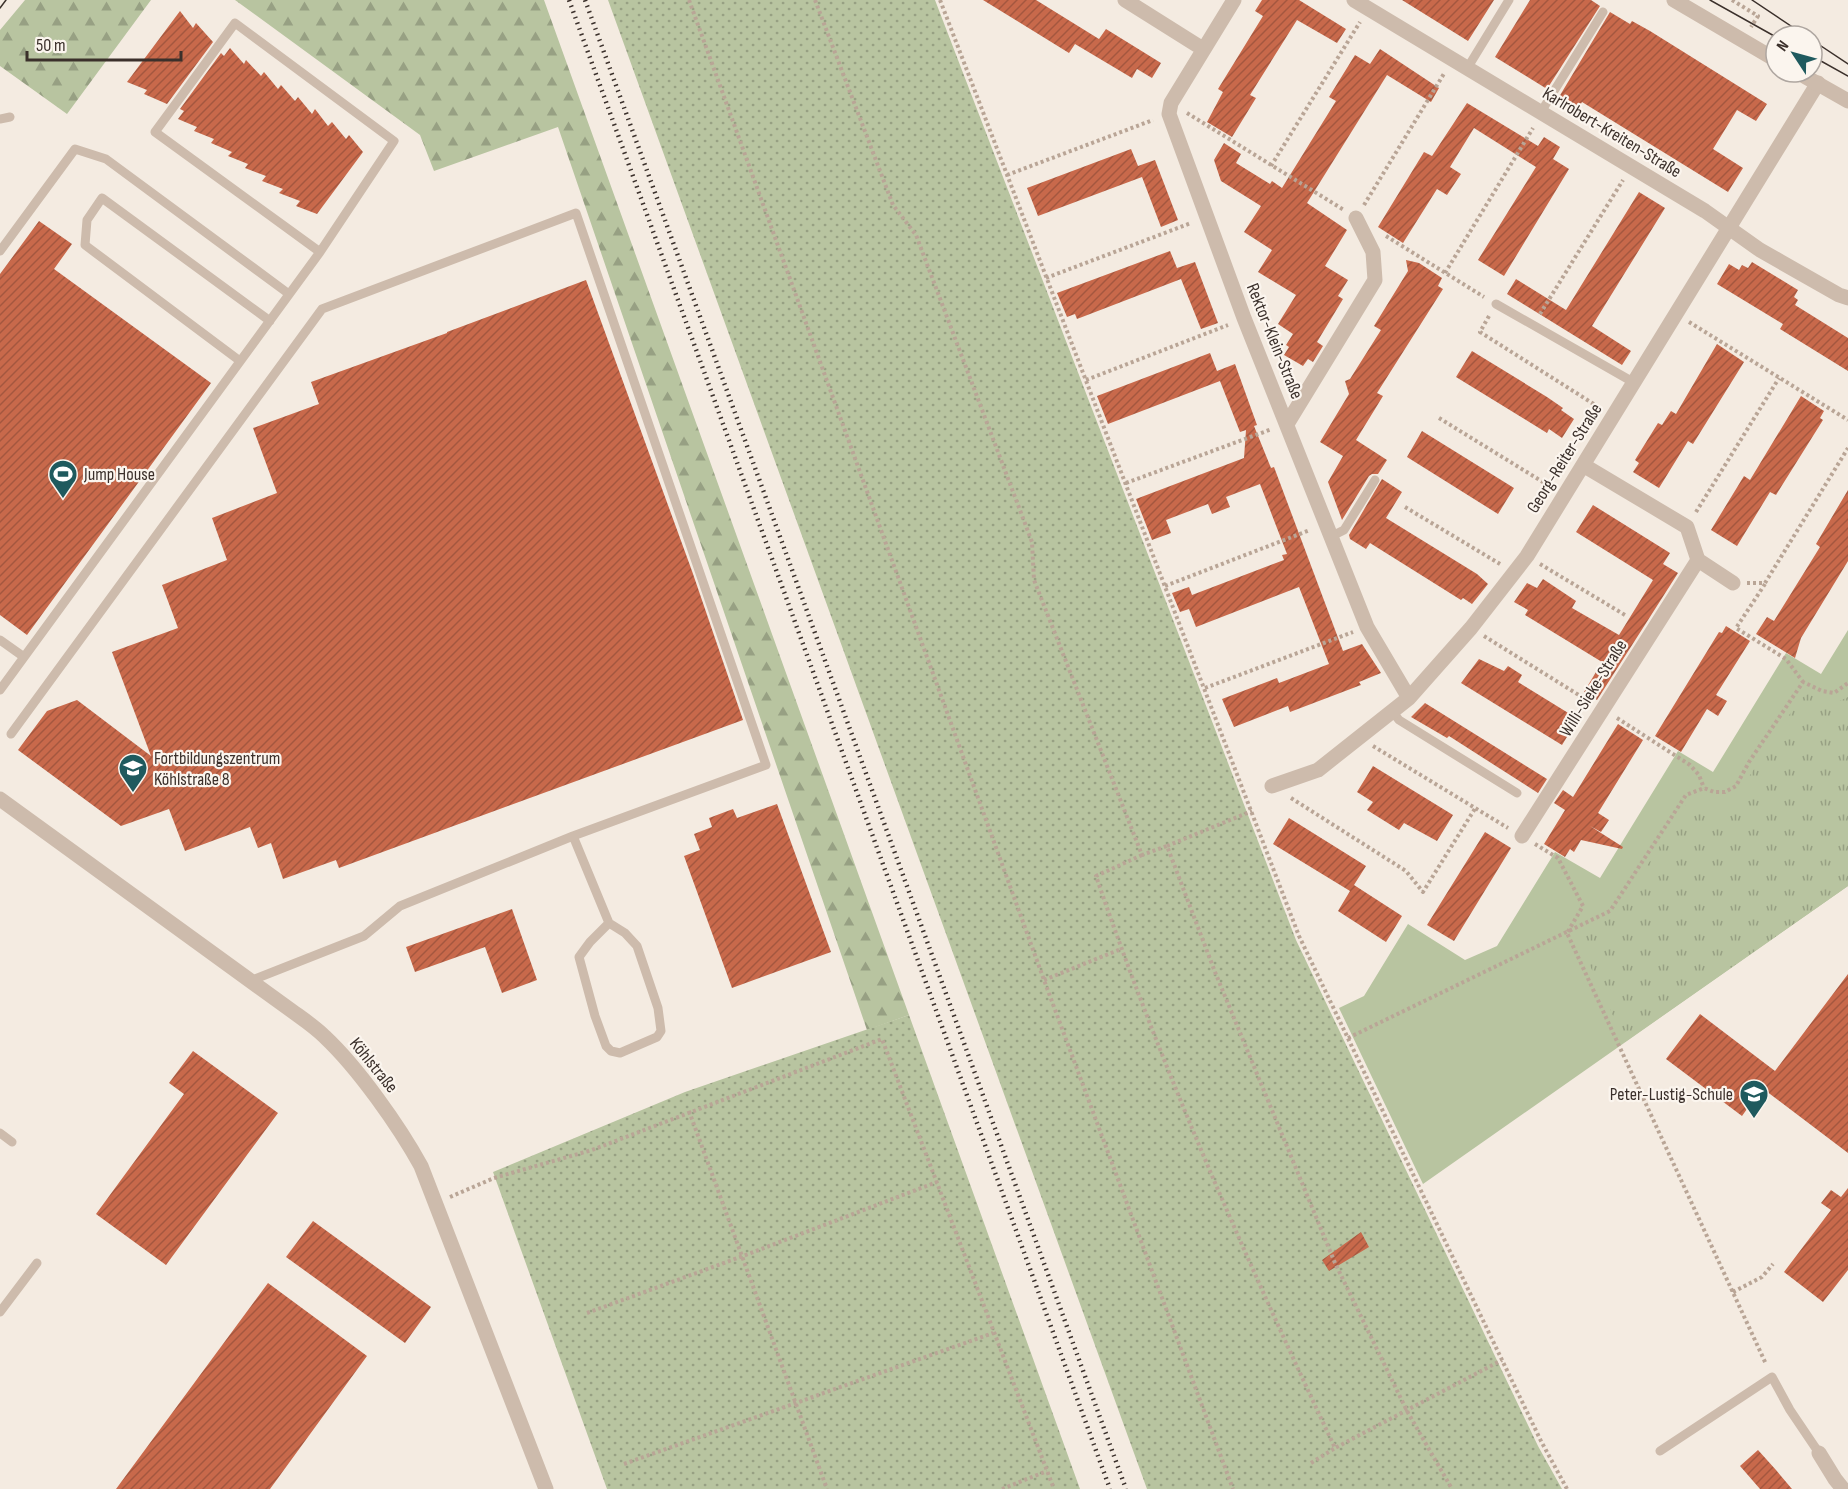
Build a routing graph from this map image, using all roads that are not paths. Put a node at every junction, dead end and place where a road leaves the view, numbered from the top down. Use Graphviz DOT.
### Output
graph roads {
  1 [pos="1125,0"];
  2 [pos="1234,0"];
  3 [pos="1354,0"];
  4 [pos="1509,0"];
  5 [pos="1674,0"];
  6 [pos="1603,12"];
  7 [pos="1203,49"];
  8 [pos="1764,53"];
  9 [pos="1468,67"];
  10 [pos="1817,84"];
  11 [pos="1820,84"];
  12 [pos="1848,101"];
  13 [pos="1541,112"];
  14 [pos="1356,218"];
  15 [pos="1729,226"];
  16 [pos="0,251"];
  17 [pos="320,252"];
  18 [pos="289,294"];
  19 [pos="1848,298"];
  20 [pos="1496,304"];
  21 [pos="270,321"];
  22 [pos="240,361"];
  23 [pos="1633,382"];
  24 [pos="1287,424"];
  25 [pos="1583,465"];
  26 [pos="1375,480"];
  27 [pos="1327,531"];
  28 [pos="1698,560"];
  29 [pos="1733,583"];
  30 [pos="0,640"];
  31 [pos="24,657"];
  32 [pos="0,690"];
  33 [pos="1408,698"];
  34 [pos="1392,711"];
  35 [pos="11,734"];
  36 [pos="1272,786"];
  37 [pos="1517,793"];
  38 [pos="0,799"];
  39 [pos="573,836"];
  40 [pos="1522,836"];
  41 [pos="609,923"];
  42 [pos="250,981"];
  43 [pos="0,1133"];
  44 [pos="12,1142"];
  45 [pos="37,1263"];
  46 [pos="0,1312"];
  47 [pos="1660,1451"];
  48 [pos="1819,1453"];
  49 [pos="546,1489"];
  50 [pos="1843,1489"];
  1 -- 7 [label="street"];
  2 -- 7 [label="street"];
  3 -- 9 [label="street, Karlrobert-Kreiten-Straße"];
  4 -- 9 [label="lane"];
  5 -- 8 [label="street"];
  6 -- 13 [label="lane"];
  7 -- 24 [label="street, Rektor-Klein-Straße"];
  9 -- 13 [label="street, Karlrobert-Kreiten-Straße"];
  10 -- 15 [label="street, Georg-Reiter-Straße"];
  11 -- 12 [label="street"];
  13 -- 15 [label="street, Karlrobert-Kreiten-Straße"];
  14 -- 24 [label="street"];
  15 -- 19 [label="street, Karlrobert-Kreiten-Straße"];
  15 -- 23 [label="street, Georg-Reiter-Straße"];
  16 -- 18 [label="lane"];
  17 -- 17 [label="lane"];
  17 -- 18 [label="lane"];
  18 -- 21 [label="lane"];
  20 -- 23 [label="lane"];
  21 -- 22 [label="lane"];
  21 -- 22 [label="lane"];
  22 -- 31 [label="lane"];
  23 -- 25 [label="street, Georg-Reiter-Straße"];
  24 -- 27 [label="street, Rektor-Klein-Straße"];
  25 -- 28 [label="street"];
  25 -- 33 [label="street, Georg-Reiter-Straße"];
  26 -- 27 [label="lane"];
  27 -- 33 [label="street, Rektor-Klein-Straße"];
  28 -- 29 [label="street"];
  28 -- 40 [label="street, Willi-Sieke-Straße"];
  30 -- 31 [label="lane"];
  31 -- 32 [label="lane"];
  33 -- 34 [label="street, Georg-Reiter-Straße"];
  34 -- 36 [label="street, Georg-Reiter-Straße"];
  34 -- 37 [label="lane"];
  35 -- 39 [label="lane"];
  38 -- 42 [label="street, Köhlstraße"];
  39 -- 41 [label="lane"];
  39 -- 42 [label="lane"];
  41 -- 41 [label="lane"];
  42 -- 49 [label="street, Köhlstraße"];
  43 -- 44 [label="lane"];
  45 -- 46 [label="lane"];
  47 -- 48 [label="lane"];
  48 -- 50 [label="street"];
}
